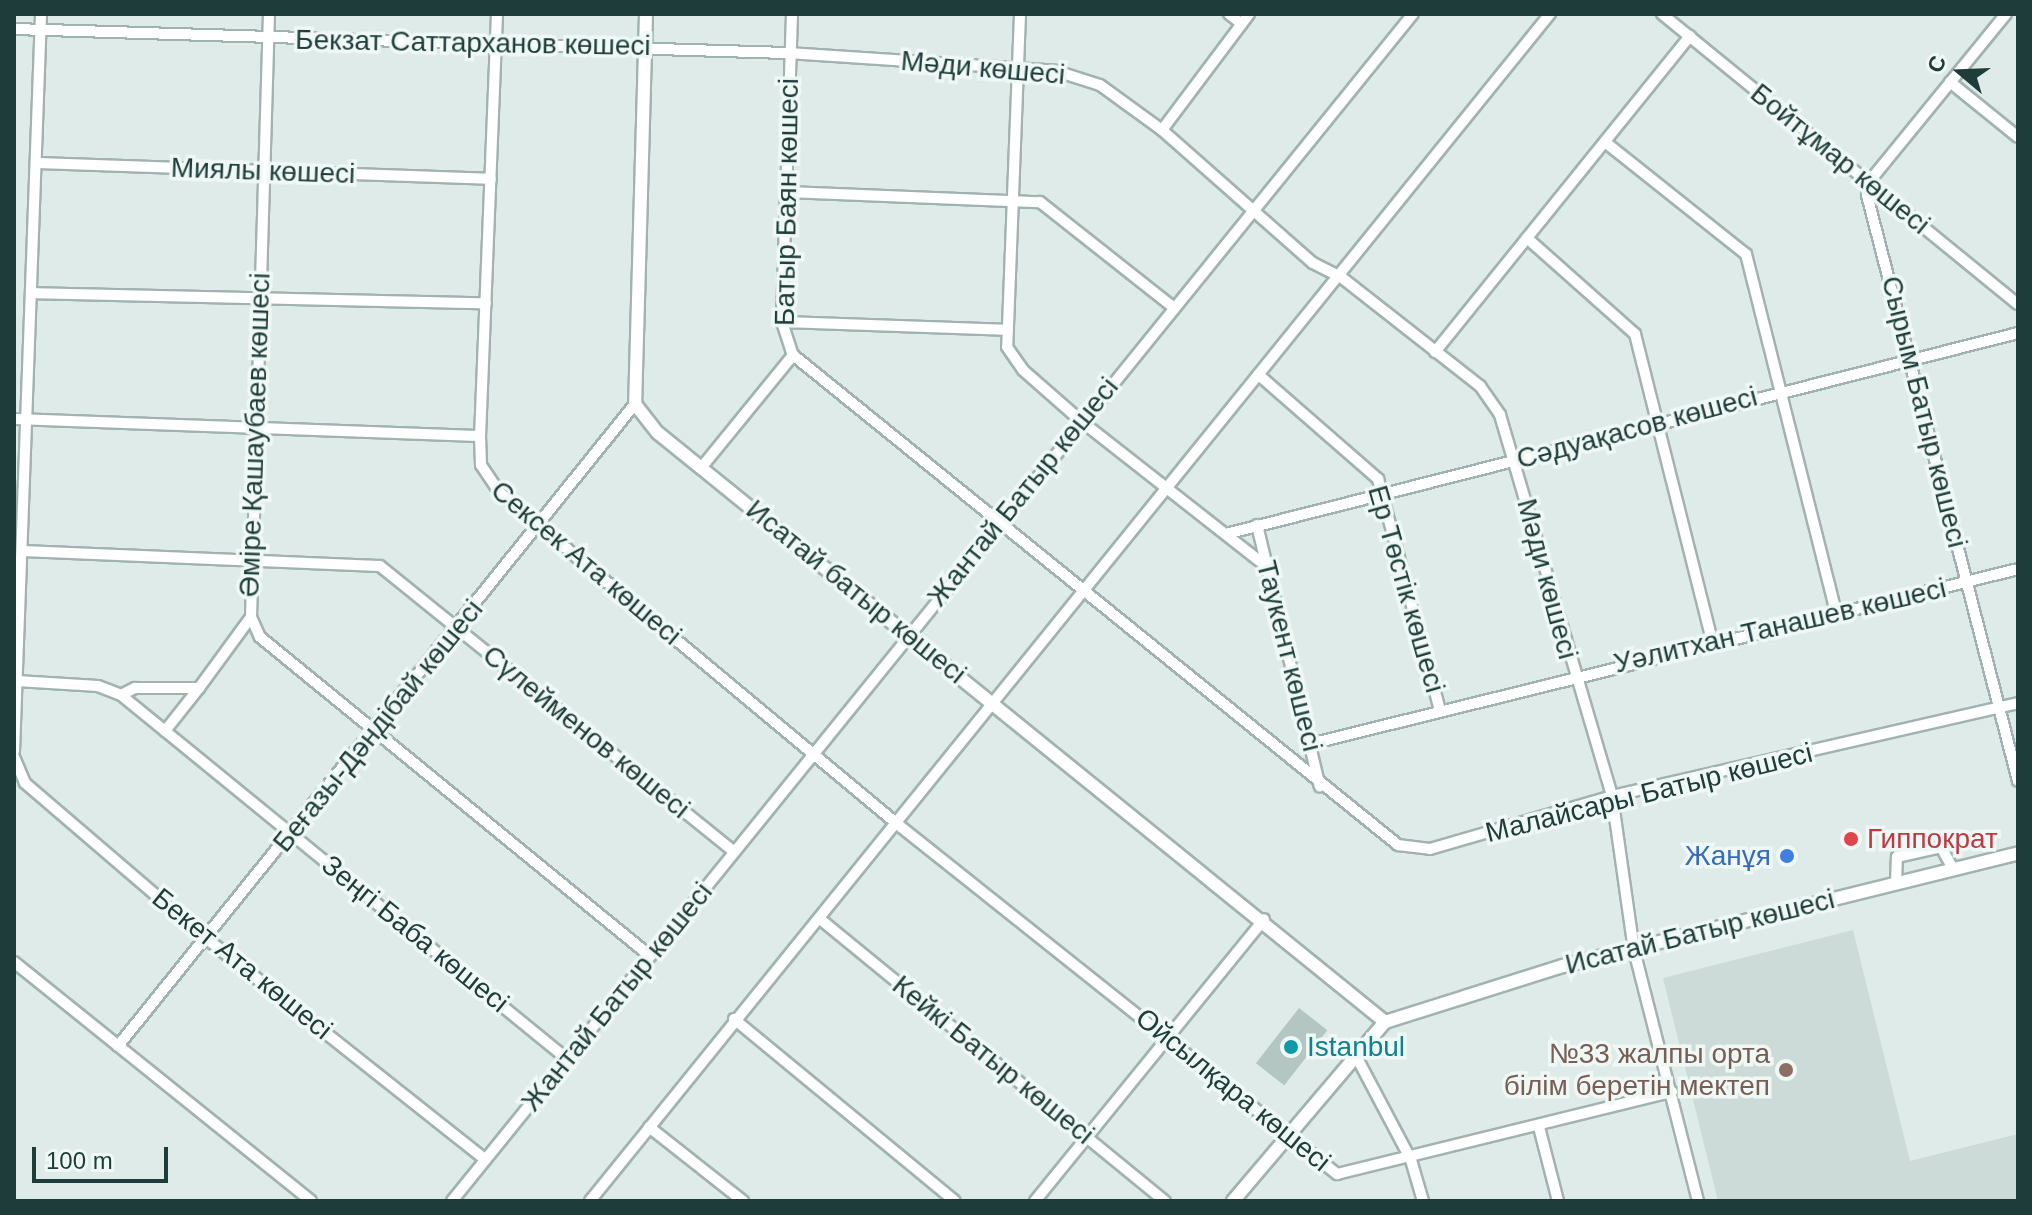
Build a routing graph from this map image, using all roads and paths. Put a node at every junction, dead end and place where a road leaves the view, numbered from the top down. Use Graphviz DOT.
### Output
graph roads {
  1 [pos="41,14"];
  2 [pos="269,14"];
  3 [pos="497,14"];
  4 [pos="646,14"];
  5 [pos="792,14"];
  6 [pos="1020,14"];
  7 [pos="1229,14"];
  8 [pos="1249,14"];
  9 [pos="1413,14"];
  10 [pos="1550,14"];
  11 [pos="1662,14"];
  12 [pos="2006,14"];
  13 [pos="1242,24"];
  14 [pos="14,29"];
  15 [pos="40,30"];
  16 [pos="1690,36"];
  17 [pos="268,37"];
  18 [pos="496,46"];
  19 [pos="646,47"];
  20 [pos="788,53"];
  21 [pos="1019,69"];
  22 [pos="1950,82"];
  23 [pos="1162,130"];
  24 [pos="2018,137"];
  25 [pos="1605,142"];
  26 [pos="36,163"];
  27 [pos="263,172"];
  28 [pos="491,179"];
  29 [pos="1869,182"];
  30 [pos="786,192"];
  31 [pos="1012,197"];
  32 [pos="1255,211"];
  33 [pos="1527,238"];
  34 [pos="1341,277"];
  35 [pos="31,293"];
  36 [pos="258,298"];
  37 [pos="486,303"];
  38 [pos="2018,304"];
  39 [pos="1173,307"];
  40 [pos="782,322"];
  41 [pos="1007,330"];
  42 [pos="2018,333"];
  43 [pos="1435,352"];
  44 [pos="793,355"];
  45 [pos="1911,358"];
  46 [pos="1260,376"];
  47 [pos="1783,389"];
  48 [pos="635,404"];
  49 [pos="14,419"];
  50 [pos="27,420"];
  51 [pos="1081,421"];
  52 [pos="1655,421"];
  53 [pos="253,428"];
  54 [pos="480,436"];
  55 [pos="1514,462"];
  56 [pos="701,468"];
  57 [pos="1168,489"];
  58 [pos="1383,494"];
  59 [pos="1003,519"];
  60 [pos="1257,525"];
  61 [pos="540,528"];
  62 [pos="1226,534"];
  63 [pos="22,551"];
  64 [pos="249,558"];
  65 [pos="1267,567"];
  66 [pos="2018,569"];
  67 [pos="1966,581"];
  68 [pos="1082,587"];
  69 [pos="1836,612"];
  70 [pos="251,617"];
  71 [pos="458,627"];
  72 [pos="907,633"];
  73 [pos="1712,641"];
  74 [pos="1573,676"];
  75 [pos="17,681"];
  76 [pos="199,688"];
  77 [pos="121,695"];
  78 [pos="990,699"];
  79 [pos="2018,703"];
  80 [pos="2002,707"];
  81 [pos="1440,710"];
  82 [pos="165,731"];
  83 [pos="374,731"];
  84 [pos="1310,744"];
  85 [pos="14,754"];
  86 [pos="815,754"];
  87 [pos="2018,781"];
  88 [pos="20,782"];
  89 [pos="1320,787"];
  90 [pos="1612,796"];
  91 [pos="896,823"];
  92 [pos="291,833"];
  93 [pos="734,852"];
  94 [pos="2018,853"];
  95 [pos="1953,869"];
  96 [pos="1896,883"];
  97 [pos="820,919"];
  98 [pos="1264,919"];
  99 [pos="207,939"];
  100 [pos="1634,950"];
  101 [pos="650,956"];
  102 [pos="14,962"];
  103 [pos="734,1019"];
  104 [pos="1385,1022"];
  105 [pos="1168,1037"];
  106 [pos="118,1046"];
  107 [pos="1356,1056"];
  108 [pos="567,1059"];
  109 [pos="1672,1092"];
  110 [pos="649,1127"];
  111 [pos="1539,1127"];
  112 [pos="1289,1134"];
  113 [pos="1086,1136"];
  114 [pos="485,1159"];
  115 [pos="1411,1160"];
  116 [pos="311,1201"];
  117 [pos="452,1201"];
  118 [pos="590,1201"];
  119 [pos="743,1201"];
  120 [pos="955,1201"];
  121 [pos="1035,1201"];
  122 [pos="1165,1201"];
  123 [pos="1233,1201"];
  124 [pos="1423,1201"];
  125 [pos="1558,1201"];
  126 [pos="1698,1201"];
  1 -- 15 [label="street, Бекет Ата көшесі"];
  2 -- 17 [label="street, Әміре Қашаубаев көшесі"];
  3 -- 18 [label="street, Сексек Ата көшесі"];
  4 -- 19 [label="street"];
  5 -- 20 [label="street, Батыр Баян көшесі"];
  6 -- 21 [label="street"];
  7 -- 13 [label="street"];
  8 -- 13 [label="street"];
  9 -- 32 [label="street, Жантай Батыр көшесі"];
  10 -- 34 [label="street"];
  11 -- 16 [label="street, Бойтұмар көшесі"];
  12 -- 22 [label="street"];
  13 -- 23 [label="street"];
  14 -- 15 [label="street, Бекзат Саттарханов көшесі"];
  15 -- 17 [label="street, Бекзат Саттарханов көшесі"];
  15 -- 26 [label="street, Бекет Ата көшесі"];
  16 -- 25 [label="street"];
  16 -- 29 [label="street, Бойтұмар көшесі"];
  17 -- 18 [label="street, Бекзат Саттарханов көшесі"];
  17 -- 27 [label="street, Әміре Қашаубаев көшесі"];
  18 -- 19 [label="street, Бекзат Саттарханов көшесі"];
  18 -- 28 [label="street, Сексек Ата көшесі"];
  19 -- 20 [label="street, Бекзат Саттарханов көшесі"];
  19 -- 48 [label="street"];
  20 -- 21 [label="street, Мәди көшесі"];
  20 -- 30 [label="street, Батыр Баян көшесі"];
  21 -- 23 [label="street, Мәди көшесі"];
  21 -- 31 [label="street"];
  22 -- 24 [label="street"];
  22 -- 29 [label="street"];
  23 -- 32 [label="street, Мәди көшесі"];
  25 -- 33 [label="street"];
  25 -- 47 [label="street"];
  26 -- 27 [label="street, Миялы көшесі"];
  26 -- 35 [label="street, Бекет Ата көшесі"];
  27 -- 28 [label="street, Миялы көшесі"];
  27 -- 36 [label="street, Әміре Қашаубаев көшесі"];
  28 -- 37 [label="street, Сексек Ата көшесі"];
  29 -- 38 [label="street, Бойтұмар көшесі"];
  29 -- 45 [label="street, Сырым Батыр көшесі"];
  30 -- 31 [label="street"];
  30 -- 40 [label="street, Батыр Баян көшесі"];
  31 -- 39 [label="street"];
  31 -- 41 [label="street"];
  32 -- 34 [label="street, Мәди көшесі"];
  32 -- 39 [label="street, Жантай Батыр көшесі"];
  33 -- 43 [label="street"];
  33 -- 52 [label="street"];
  34 -- 43 [label="street, Мәди көшесі"];
  34 -- 46 [label="street"];
  35 -- 36 [label="street"];
  35 -- 50 [label="street, Бекет Ата көшесі"];
  36 -- 37 [label="street"];
  36 -- 53 [label="street, Әміре Қашаубаев көшесі"];
  37 -- 54 [label="street, Сексек Ата көшесі"];
  39 -- 51 [label="street, Жантай Батыр көшесі"];
  40 -- 41 [label="street"];
  40 -- 44 [label="street, Батыр Баян көшесі"];
  41 -- 51 [label="street"];
  42 -- 45 [label="street, Сәдуақасов көшесі"];
  43 -- 55 [label="street, Мәди көшесі"];
  44 -- 56 [label="street"];
  44 -- 59 [label="street, Батыр Баян көшесі"];
  45 -- 47 [label="street, Сәдуақасов көшесі"];
  45 -- 67 [label="street, Сырым Батыр көшесі"];
  46 -- 57 [label="street"];
  46 -- 58 [label="street, Ер Төстік көшесі"];
  47 -- 52 [label="street, Сәдуақасов көшесі"];
  47 -- 69 [label="street"];
  48 -- 56 [label="street, Исатай батыр көшесі"];
  48 -- 61 [label="street, Беғазы-Дәндібай көшесі"];
  49 -- 50 [label="street"];
  50 -- 53 [label="street"];
  50 -- 63 [label="street, Бекет Ата көшесі"];
  51 -- 57 [label="street"];
  51 -- 59 [label="street, Жантай Батыр көшесі"];
  52 -- 55 [label="street, Сәдуақасов көшесі"];
  52 -- 73 [label="street"];
  53 -- 54 [label="street"];
  53 -- 64 [label="street, Әміре Қашаубаев көшесі"];
  54 -- 61 [label="street, Сексек Ата көшесі"];
  55 -- 58 [label="street, Сәдуақасов көшесі"];
  55 -- 74 [label="street, Мәди көшесі"];
  56 -- 72 [label="street, Исатай батыр көшесі"];
  57 -- 62 [label="street"];
  57 -- 68 [label="street"];
  58 -- 60 [label="street, Сәдуақасов көшесі"];
  58 -- 81 [label="street, Ер Төстік көшесі"];
  59 -- 68 [label="street, Батыр Баян көшесі"];
  59 -- 72 [label="street, Жантай Батыр көшесі"];
  60 -- 62 [label="street, Сәдуақасов көшесі"];
  60 -- 65 [label="street, Таукент көшесі"];
  61 -- 71 [label="street, Беғазы-Дәндібай көшесі"];
  61 -- 86 [label="street, Сексек Ата көшесі"];
  62 -- 65 [label="street"];
  63 -- 64 [label="street, Сүлейменов көшесі"];
  63 -- 75 [label="street, Бекет Ата көшесі"];
  64 -- 70 [label="street, Әміре Қашаубаев көшесі"];
  64 -- 71 [label="street, Сүлейменов көшесі"];
  65 -- 84 [label="street, Таукент көшесі"];
  66 -- 67 [label="street, Уәлитхан Танашев көшесі"];
  67 -- 69 [label="street, Уәлитхан Танашев көшесі"];
  67 -- 80 [label="street, Сырым Батыр көшесі"];
  68 -- 78 [label="street"];
  68 -- 89 [label="street, Малайсары Батыр көшесі"];
  69 -- 73 [label="street, Уәлитхан Танашев көшесі"];
  70 -- 76 [label="street"];
  70 -- 83 [label="street, Әміре Қашаубаев көшесі"];
  71 -- 83 [label="street, Беғазы-Дәндібай көшесі"];
  71 -- 93 [label="street, Сүлейменов көшесі"];
  72 -- 78 [label="street, Исатай батыр көшесі"];
  72 -- 86 [label="street, Жантай Батыр көшесі"];
  73 -- 74 [label="street, Уәлитхан Танашев көшесі"];
  74 -- 81 [label="street, Уәлитхан Танашев көшесі"];
  74 -- 90 [label="street, Мәди көшесі"];
  75 -- 77 [label="street, Зеңгі Баба көшесі"];
  75 -- 85 [label="street, Бекет Ата көшесі"];
  76 -- 77 [label="street"];
  76 -- 82 [label="street"];
  77 -- 82 [label="street, Зеңгі Баба көшесі"];
  78 -- 91 [label="street"];
  78 -- 98 [label="street, Исатай батыр көшесі"];
  79 -- 80 [label="street, Малайсары Батыр көшесі"];
  80 -- 87 [label="street, Сырым Батыр көшесі"];
  80 -- 90 [label="street, Малайсары Батыр көшесі"];
  81 -- 84 [label="street, Уәлитхан Танашев көшесі"];
  82 -- 92 [label="street, Зеңгі Баба көшесі"];
  83 -- 92 [label="street, Беғазы-Дәндібай көшесі"];
  83 -- 101 [label="street, Әміре Қашаубаев көшесі"];
  84 -- 89 [label="street, Таукент көшесі"];
  85 -- 88 [label="street, Бекет Ата көшесі"];
  86 -- 91 [label="street, Сексек Ата көшесі"];
  86 -- 93 [label="street, Жантай Батыр көшесі"];
  88 -- 99 [label="street, Бекет Ата көшесі"];
  89 -- 90 [label="street, Малайсары Батыр көшесі"];
  90 -- 100 [label="street, Мәди көшесі"];
  91 -- 97 [label="street"];
  91 -- 105 [label="street, Ойсылқара көшесі"];
  92 -- 99 [label="street, Беғазы-Дәндібай көшесі"];
  92 -- 108 [label="street, Зеңгі Баба көшесі"];
  93 -- 101 [label="street, Жантай Батыр көшесі"];
  94 -- 95 [label="street, Исатай Батыр көшесі"];
  95 -- 96 [label="street, Исатай Батыр көшесі"];
  95 -- 96 [label="street"];
  96 -- 100 [label="street, Исатай Батыр көшесі"];
  97 -- 103 [label="street"];
  97 -- 113 [label="street, Кейкі Батыр көшесі"];
  98 -- 104 [label="street, Исатай батыр көшесі"];
  98 -- 105 [label="street"];
  99 -- 106 [label="street, Беғазы-Дәндібай көшесі"];
  99 -- 114 [label="street, Бекет Ата көшесі"];
  100 -- 104 [label="street, Исатай Батыр көшесі"];
  100 -- 109 [label="street, Мәди көшесі"];
  101 -- 108 [label="street, Жантай Батыр көшесі"];
  102 -- 106 [label="street"];
  103 -- 110 [label="street"];
  103 -- 120 [label="street"];
  104 -- 107 [label="street"];
  105 -- 112 [label="street, Ойсылқара көшесі"];
  105 -- 113 [label="street"];
  106 -- 116 [label="street"];
  107 -- 112 [label="street"];
  107 -- 115 [label="street"];
  108 -- 114 [label="street, Жантай Батыр көшесі"];
  109 -- 111 [label="street, Ойсылқара көшесі"];
  109 -- 126 [label="street, Мәди көшесі"];
  110 -- 118 [label="street"];
  110 -- 119 [label="street"];
  111 -- 115 [label="street, Ойсылқара көшесі"];
  111 -- 125 [label="street"];
  112 -- 115 [label="street, Ойсылқара көшесі"];
  112 -- 123 [label="street"];
  113 -- 121 [label="street"];
  113 -- 122 [label="street, Кейкі Батыр көшесі"];
  114 -- 117 [label="street, Жантай Батыр көшесі"];
  115 -- 124 [label="street"];
}
